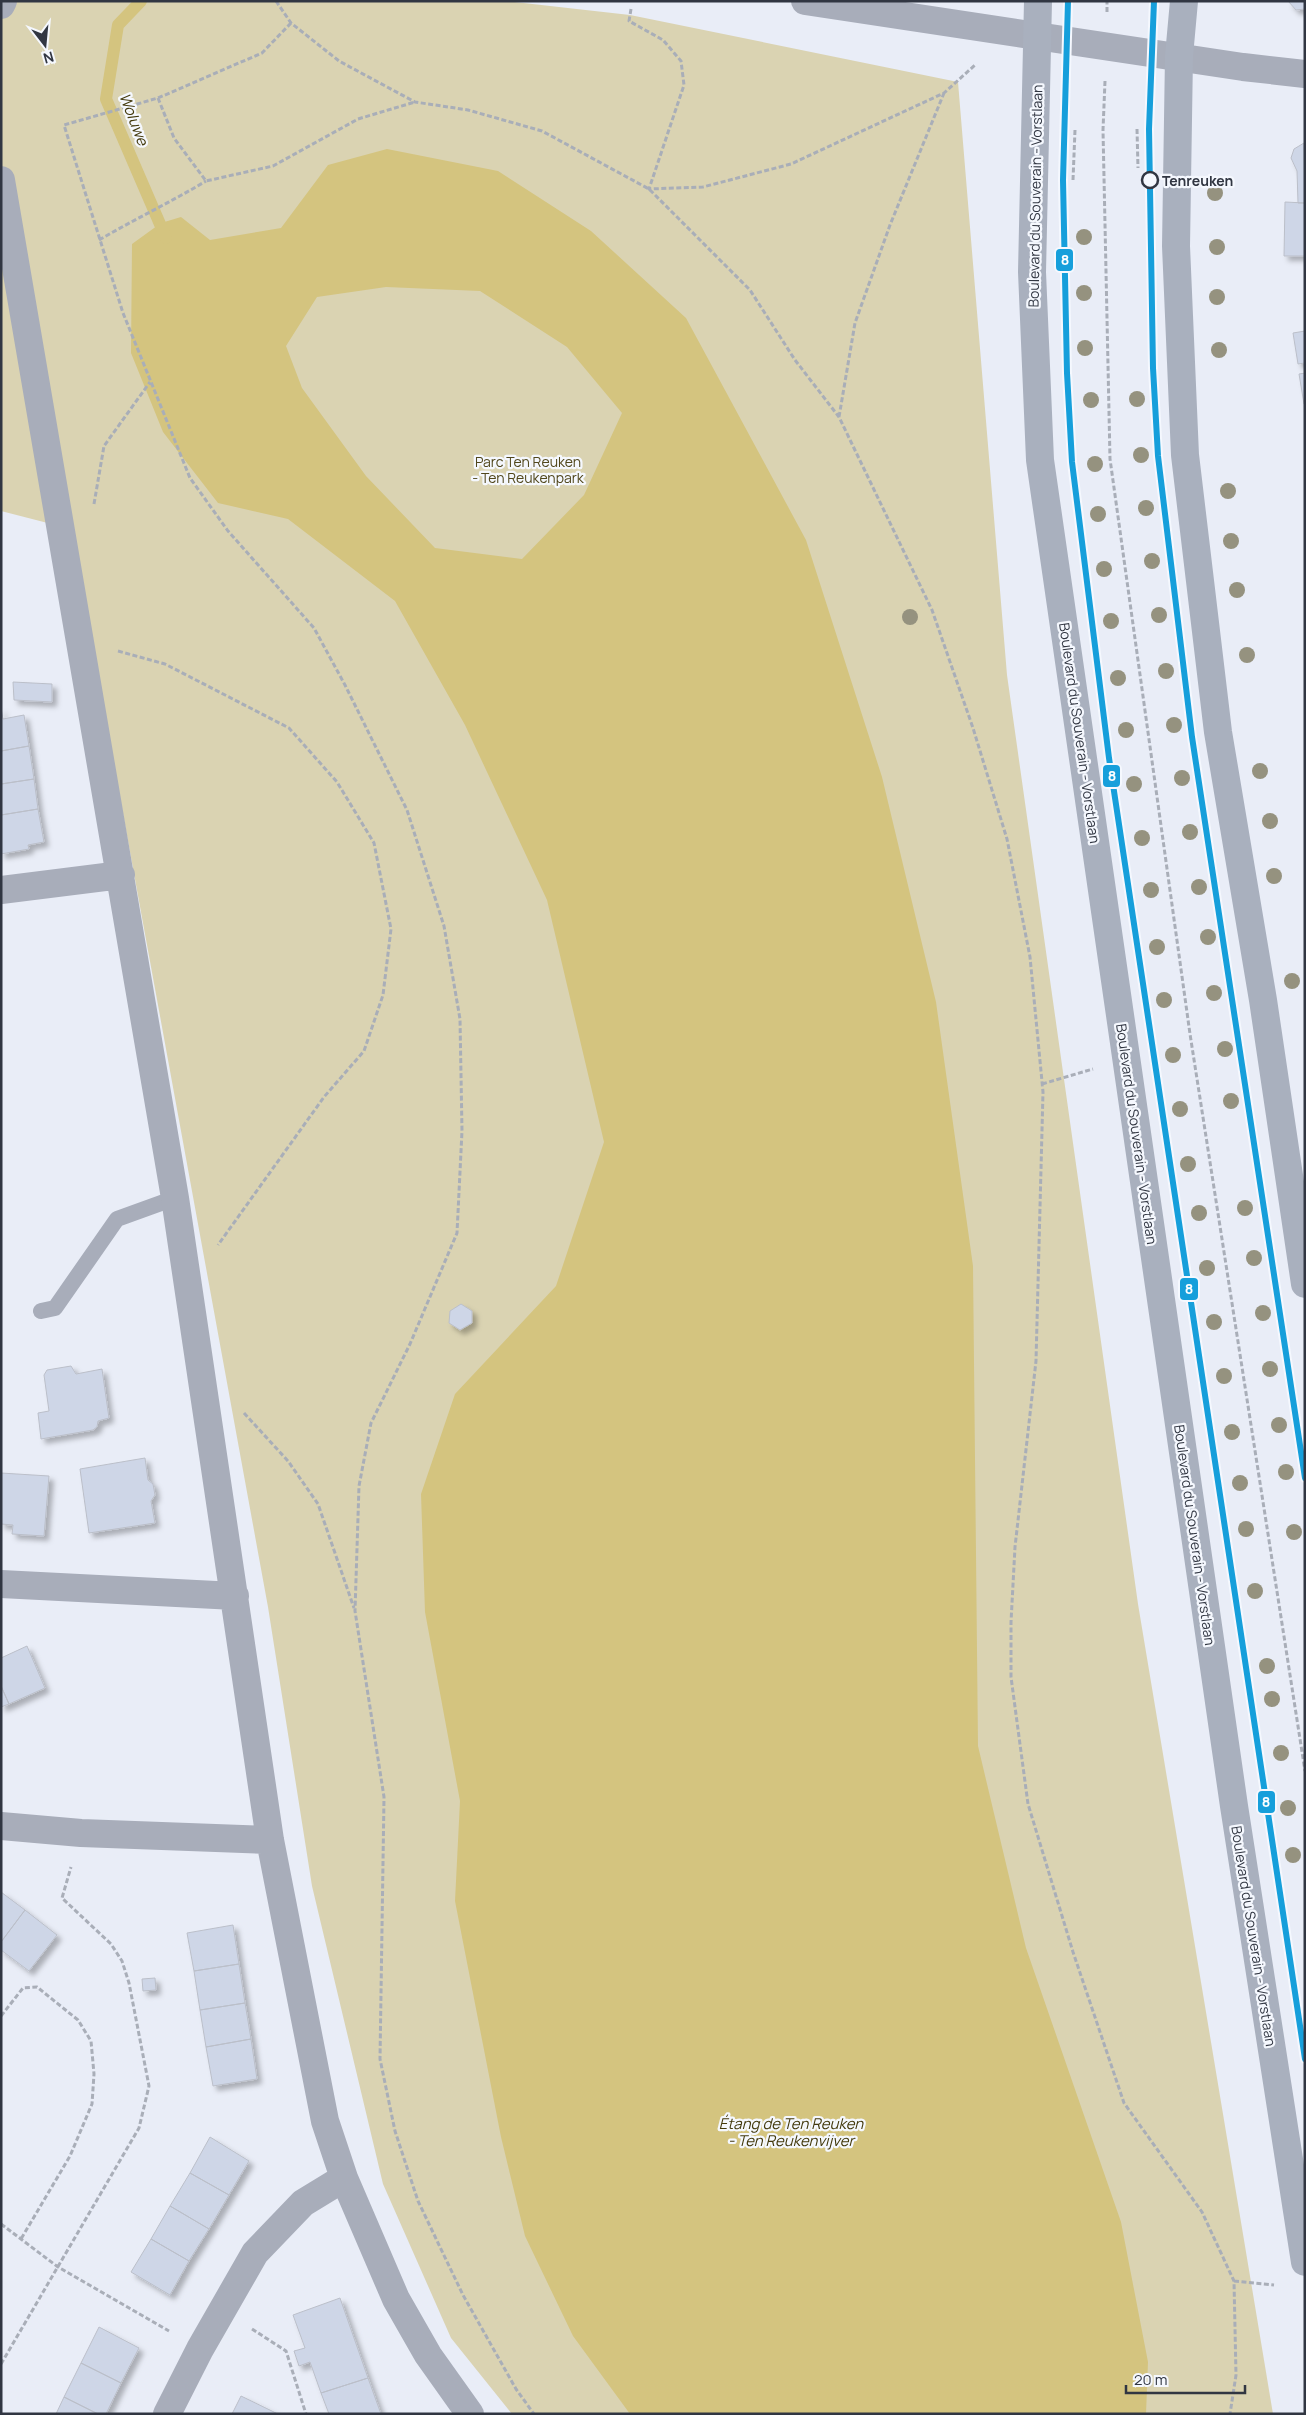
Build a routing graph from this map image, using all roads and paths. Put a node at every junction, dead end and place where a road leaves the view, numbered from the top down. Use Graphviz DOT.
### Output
graph roads {
  1 [pos="276,1"];
  2 [pos="805,1"];
  3 [pos="1038,1"];
  4 [pos="1184,1"];
  5 [pos="631,9"];
  6 [pos="291,23"];
  7 [pos="1037,36"];
  8 [pos="1107,46"];
  9 [pos="1178,56"];
  10 [pos="975,65"];
  11 [pos="1305,74"];
  12 [pos="944,93"];
  13 [pos="158,98"];
  14 [pos="415,102"];
  15 [pos="1137,129"];
  16 [pos="1075,130"];
  17 [pos="1138,168"];
  18 [pos="1,180"];
  19 [pos="1073,180"];
  20 [pos="206,181"];
  21 [pos="649,189"];
  22 [pos="99,240"];
  23 [pos="150,382"];
  24 [pos="839,417"];
  25 [pos="92,510"];
  26 [pos="110,648"];
  27 [pos="121,874"];
  28 [pos="1,890"];
  29 [pos="1094,1069"];
  30 [pos="1042,1084"];
  31 [pos="174,1198"];
  32 [pos="216,1248"];
  33 [pos="1305,1284"];
  34 [pos="41,1311"];
  35 [pos="240,1408"];
  36 [pos="1,1584"];
  37 [pos="235,1596"];
  38 [pos="355,1611"];
  39 [pos="1305,1771"];
  40 [pos="1,1826"];
  41 [pos="270,1840"];
  42 [pos="62,1898"];
  43 [pos="1,2016"];
  44 [pos="344,2178"];
  45 [pos="1,2224"];
  46 [pos="21,2239"];
  47 [pos="1305,2262"];
  48 [pos="58,2267"];
  49 [pos="1234,2281"];
  50 [pos="1274,2285"];
  51 [pos="250,2328"];
  52 [pos="173,2334"];
  53 [pos="1,2364"];
  54 [pos="167,2414"];
  55 [pos="306,2414"];
  56 [pos="470,2414"];
  57 [pos="534,2414"];
  58 [pos="1230,2414"];
  1 -- 6 [label="path"];
  2 -- 7 [label="street"];
  3 -- 7 [label="main road, Boulevard du Souverain - Vorstlaan"];
  4 -- 9 [label="main road"];
  5 -- 21 [label="path"];
  6 -- 13 [label="path"];
  6 -- 14 [label="path"];
  7 -- 8 [label="street"];
  7 -- 47 [label="main road, Boulevard du Souverain - Vorstlaan"];
  8 -- 9 [label="street"];
  8 -- 39 [label="path"];
  9 -- 11 [label="street"];
  9 -- 33 [label="main road"];
  10 -- 12 [label="path"];
  12 -- 21 [label="path"];
  12 -- 24 [label="path"];
  13 -- 20 [label="path"];
  13 -- 22 [label="path"];
  14 -- 20 [label="path"];
  14 -- 21 [label="path"];
  15 -- 17 [label="path"];
  16 -- 19 [label="path"];
  18 -- 27 [label="street"];
  20 -- 22 [label="path"];
  21 -- 24 [label="path"];
  22 -- 23 [label="path"];
  23 -- 25 [label="path"];
  23 -- 38 [label="path"];
  24 -- 30 [label="path"];
  26 -- 32 [label="path"];
  27 -- 28 [label="street"];
  27 -- 31 [label="street"];
  29 -- 30 [label="path"];
  30 -- 49 [label="path"];
  31 -- 34 [label="lane"];
  31 -- 37 [label="street"];
  35 -- 38 [label="path"];
  36 -- 37 [label="street"];
  37 -- 41 [label="street"];
  38 -- 57 [label="path"];
  40 -- 41 [label="street"];
  41 -- 44 [label="street"];
  42 -- 48 [label="path"];
  43 -- 46 [label="path"];
  44 -- 54 [label="street"];
  44 -- 56 [label="street"];
  45 -- 46 [label="path"];
  46 -- 48 [label="path"];
  48 -- 52 [label="path"];
  48 -- 53 [label="path"];
  49 -- 50 [label="path"];
  49 -- 58 [label="path"];
  51 -- 55 [label="path"];
}
